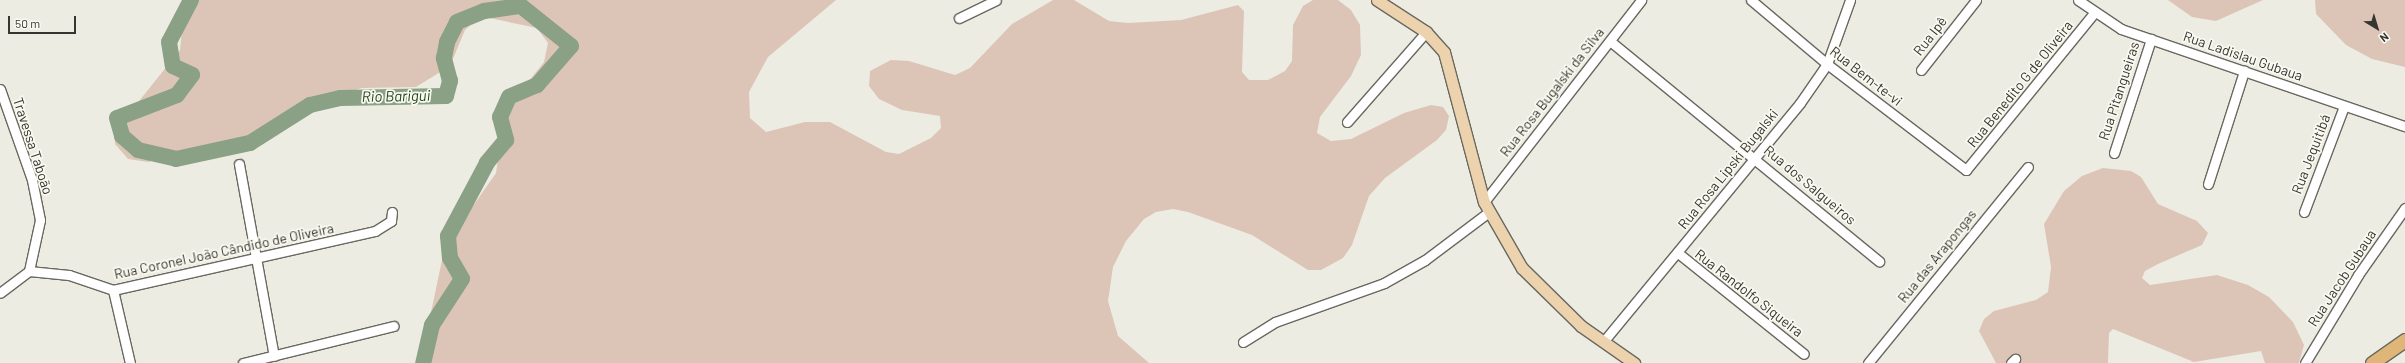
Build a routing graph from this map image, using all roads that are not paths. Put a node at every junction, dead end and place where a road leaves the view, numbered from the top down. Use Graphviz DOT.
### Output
graph roads {
  1 [pos="996,0"];
  2 [pos="1377,0"];
  3 [pos="1641,0"];
  4 [pos="1751,0"];
  5 [pos="1850,0"];
  6 [pos="1976,0"];
  7 [pos="2078,0"];
  8 [pos="2094,13"];
  9 [pos="959,18"];
  10 [pos="1426,32"];
  11 [pos="2151,39"];
  12 [pos="1610,41"];
  13 [pos="1827,64"];
  14 [pos="1921,70"];
  15 [pos="2244,71"];
  16 [pos="0,89"];
  17 [pos="2344,106"];
  18 [pos="1347,122"];
  19 [pos="2405,126"];
  20 [pos="2114,153"];
  21 [pos="1756,158"];
  22 [pos="239,164"];
  23 [pos="2028,167"];
  24 [pos="1966,170"];
  25 [pos="2208,184"];
  26 [pos="1484,202"];
  27 [pos="2405,208"];
  28 [pos="392,212"];
  29 [pos="1489,212"];
  30 [pos="2304,212"];
  31 [pos="1678,253"];
  32 [pos="257,259"];
  33 [pos="1879,261"];
  34 [pos="29,271"];
  35 [pos="113,290"];
  36 [pos="0,293"];
  37 [pos="394,326"];
  38 [pos="2405,340"];
  39 [pos="1243,342"];
  40 [pos="1603,342"];
  41 [pos="1804,354"];
  42 [pos="274,356"];
  43 [pos="130,363"];
  44 [pos="244,363"];
  45 [pos="1634,363"];
  46 [pos="1868,363"];
  47 [pos="2305,363"];
  48 [pos="2372,363"];
  1 -- 9 [label="street"];
  2 -- 10 [label="main road"];
  3 -- 12 [label="street, Rua Rosa Bugalski da Silva"];
  4 -- 13 [label="street, Rua Bem-te-vi"];
  5 -- 13 [label="street, Rua Rosa Lipski Bugalski"];
  6 -- 14 [label="street, Rua Ipê"];
  7 -- 8 [label="street, Rua Ladislau Gubaua"];
  8 -- 11 [label="street, Rua Ladislau Gubaua"];
  8 -- 24 [label="street, Rua Benedito G de Oliveira"];
  10 -- 18 [label="street"];
  10 -- 26 [label="main road"];
  11 -- 15 [label="street, Rua Ladislau Gubaua"];
  11 -- 20 [label="street, Rua Pitangueiras"];
  12 -- 21 [label="street, Rua dos Salgueiros"];
  12 -- 26 [label="street, Rua Rosa Bugalski da Silva"];
  13 -- 21 [label="street, Rua Rosa Lipski Bugalski"];
  13 -- 24 [label="street, Rua Bem-te-vi"];
  15 -- 17 [label="street, Rua Ladislau Gubaua"];
  15 -- 25 [label="street"];
  16 -- 34 [label="street, Travessa Taboão"];
  17 -- 19 [label="street, Rua Ladislau Gubaua"];
  17 -- 30 [label="street, Rua Jequitibá"];
  21 -- 31 [label="street, Rua Rosa Lipski Bugalski"];
  21 -- 33 [label="street, Rua dos Salgueiros"];
  22 -- 32 [label="street"];
  23 -- 46 [label="street, Rua das Arapongas"];
  26 -- 29 [label="main road"];
  27 -- 47 [label="street, Rua Jacob Gubaua"];
  28 -- 32 [label="street, Rua Coronel João Cândido de Oliveira"];
  29 -- 39 [label="street"];
  29 -- 40 [label="main road"];
  31 -- 40 [label="street, Rua Rosa Lipski Bugalski"];
  31 -- 41 [label="street, Rua Randolfo Siqueira"];
  32 -- 35 [label="street, Rua Coronel João Cândido de Oliveira"];
  32 -- 42 [label="street"];
  34 -- 35 [label="street, Rua Coronel João Cândido de Oliveira"];
  34 -- 36 [label="street"];
  35 -- 43 [label="street"];
  37 -- 42 [label="street"];
  38 -- 48 [label="highway"];
  40 -- 45 [label="main road"];
  42 -- 44 [label="street"];
}
